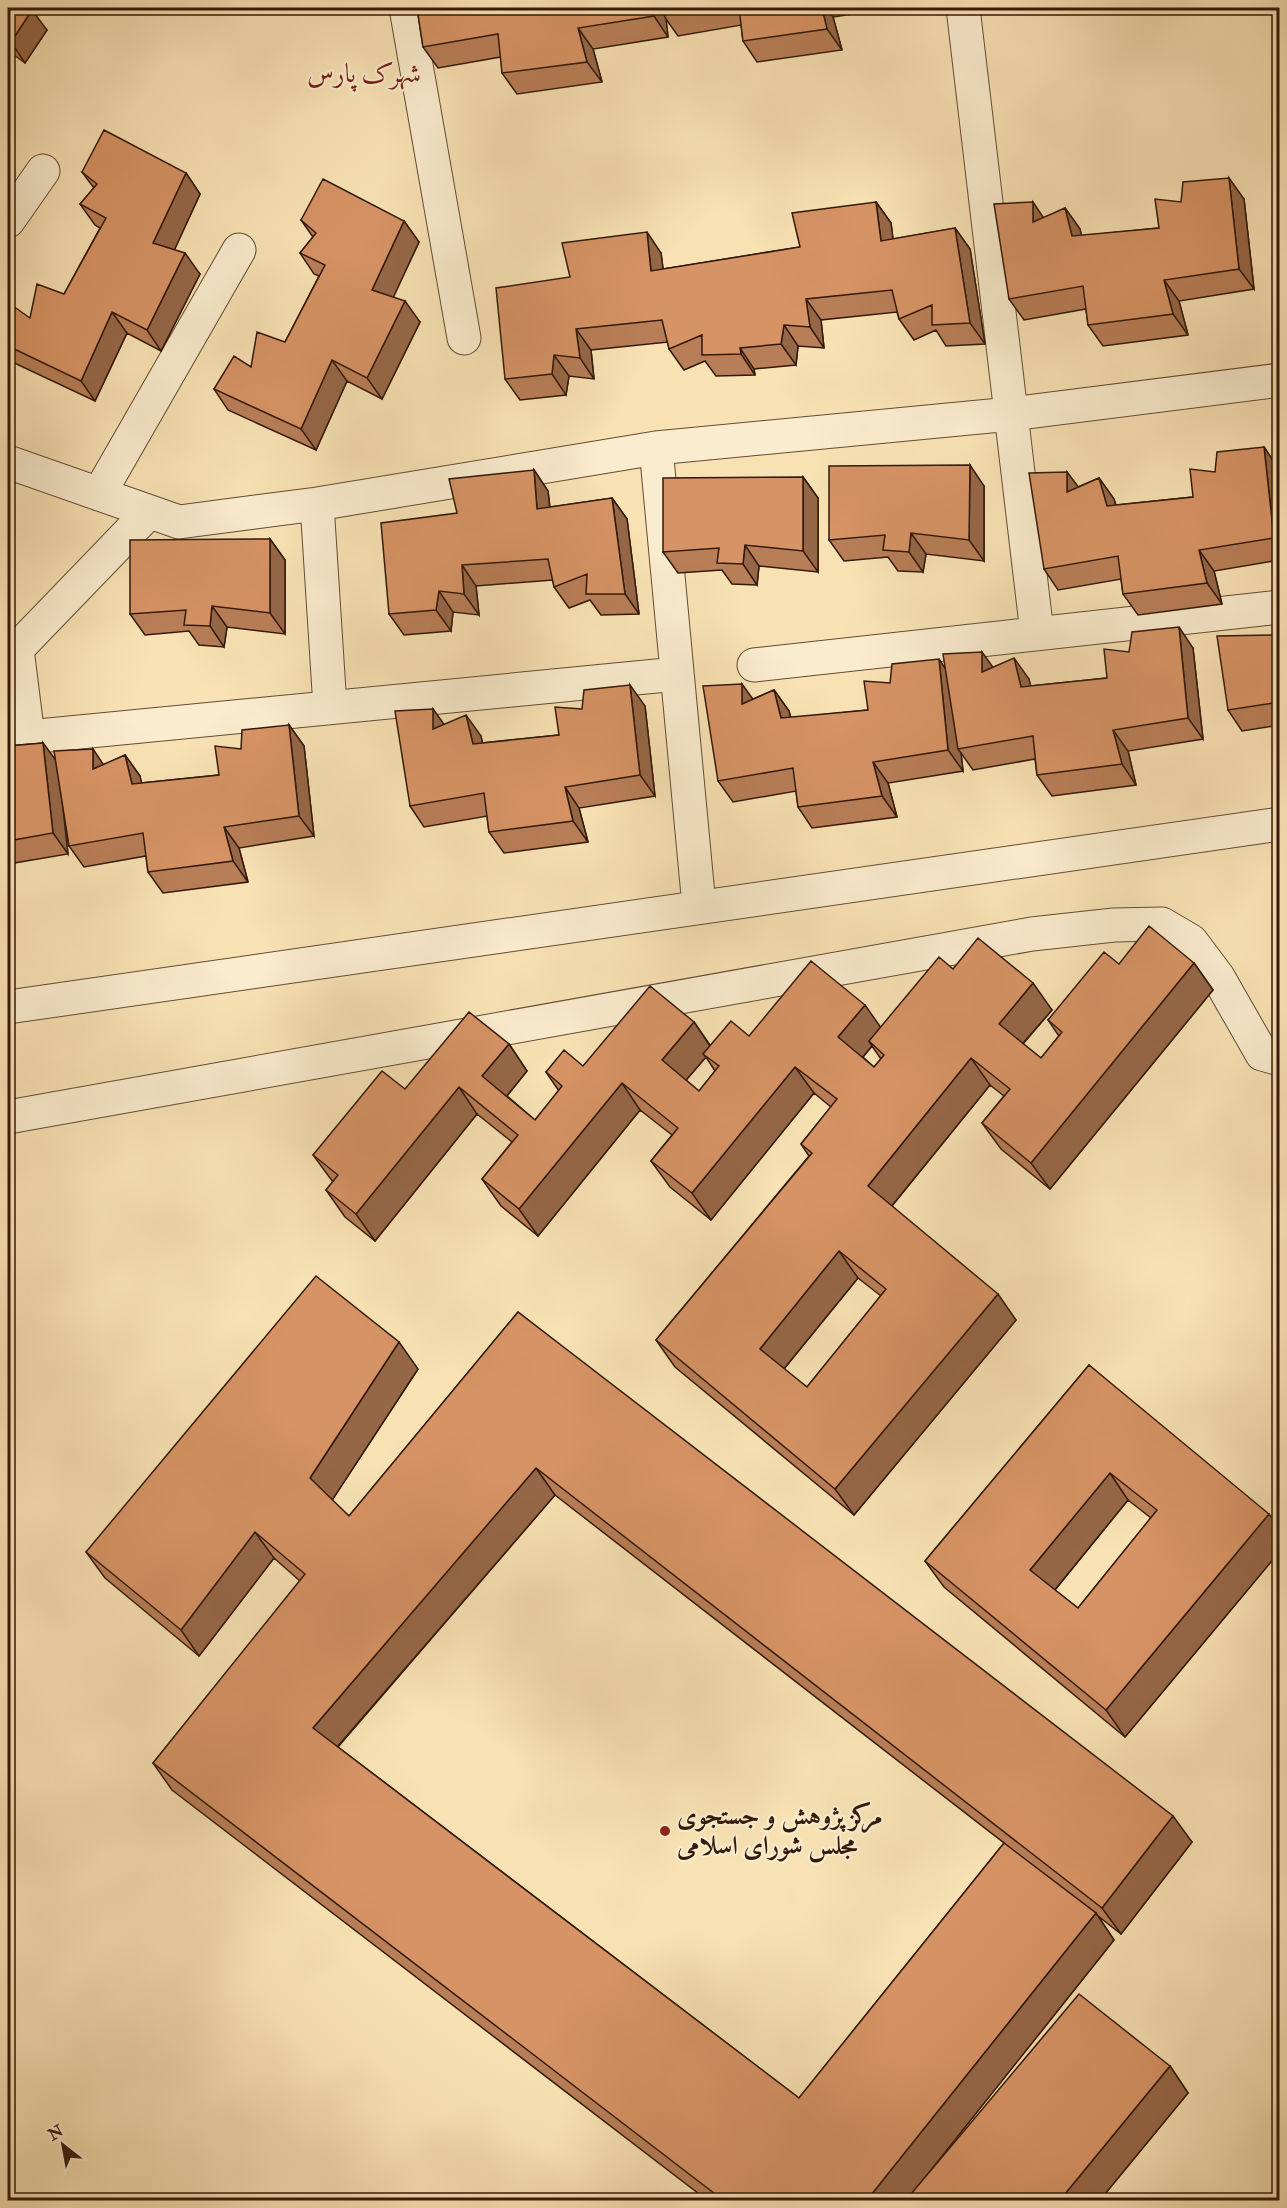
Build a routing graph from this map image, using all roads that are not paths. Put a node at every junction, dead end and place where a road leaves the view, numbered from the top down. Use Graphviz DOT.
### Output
graph roads {
  1 [pos="406,8"];
  2 [pos="963,8"];
  3 [pos="42,171"];
  4 [pos="8,221"];
  5 [pos="239,250"];
  6 [pos="464,338"];
  7 [pos="1280,380"];
  8 [pos="1011,414"];
  9 [pos="656,448"];
  10 [pos="8,462"];
  11 [pos="99,494"];
  12 [pos="317,504"];
  13 [pos="149,512"];
  14 [pos="1280,607"];
  15 [pos="1037,633"];
  16 [pos="754,665"];
  17 [pos="677,674"];
  18 [pos="330,707"];
  19 [pos="1280,824"];
  20 [pos="699,906"];
  21 [pos="8,1006"];
  22 [pos="1280,1059"];
  23 [pos="8,1117"];
  1 -- 6 [label="street"];
  2 -- 8 [label="street"];
  3 -- 4 [label="street"];
  5 -- 11 [label="street"];
  7 -- 8 [label="street"];
  8 -- 9 [label="street"];
  8 -- 15 [label="street"];
  9 -- 12 [label="street"];
  9 -- 17 [label="street"];
  10 -- 11 [label="street"];
  11 -- 13 [label="street"];
  12 -- 13 [label="street"];
  12 -- 18 [label="street"];
  13 -- 18 [label="street"];
  14 -- 15 [label="street"];
  15 -- 16 [label="street"];
  17 -- 18 [label="street"];
  17 -- 20 [label="street"];
  19 -- 20 [label="street"];
  20 -- 21 [label="street"];
  22 -- 23 [label="street"];
}
